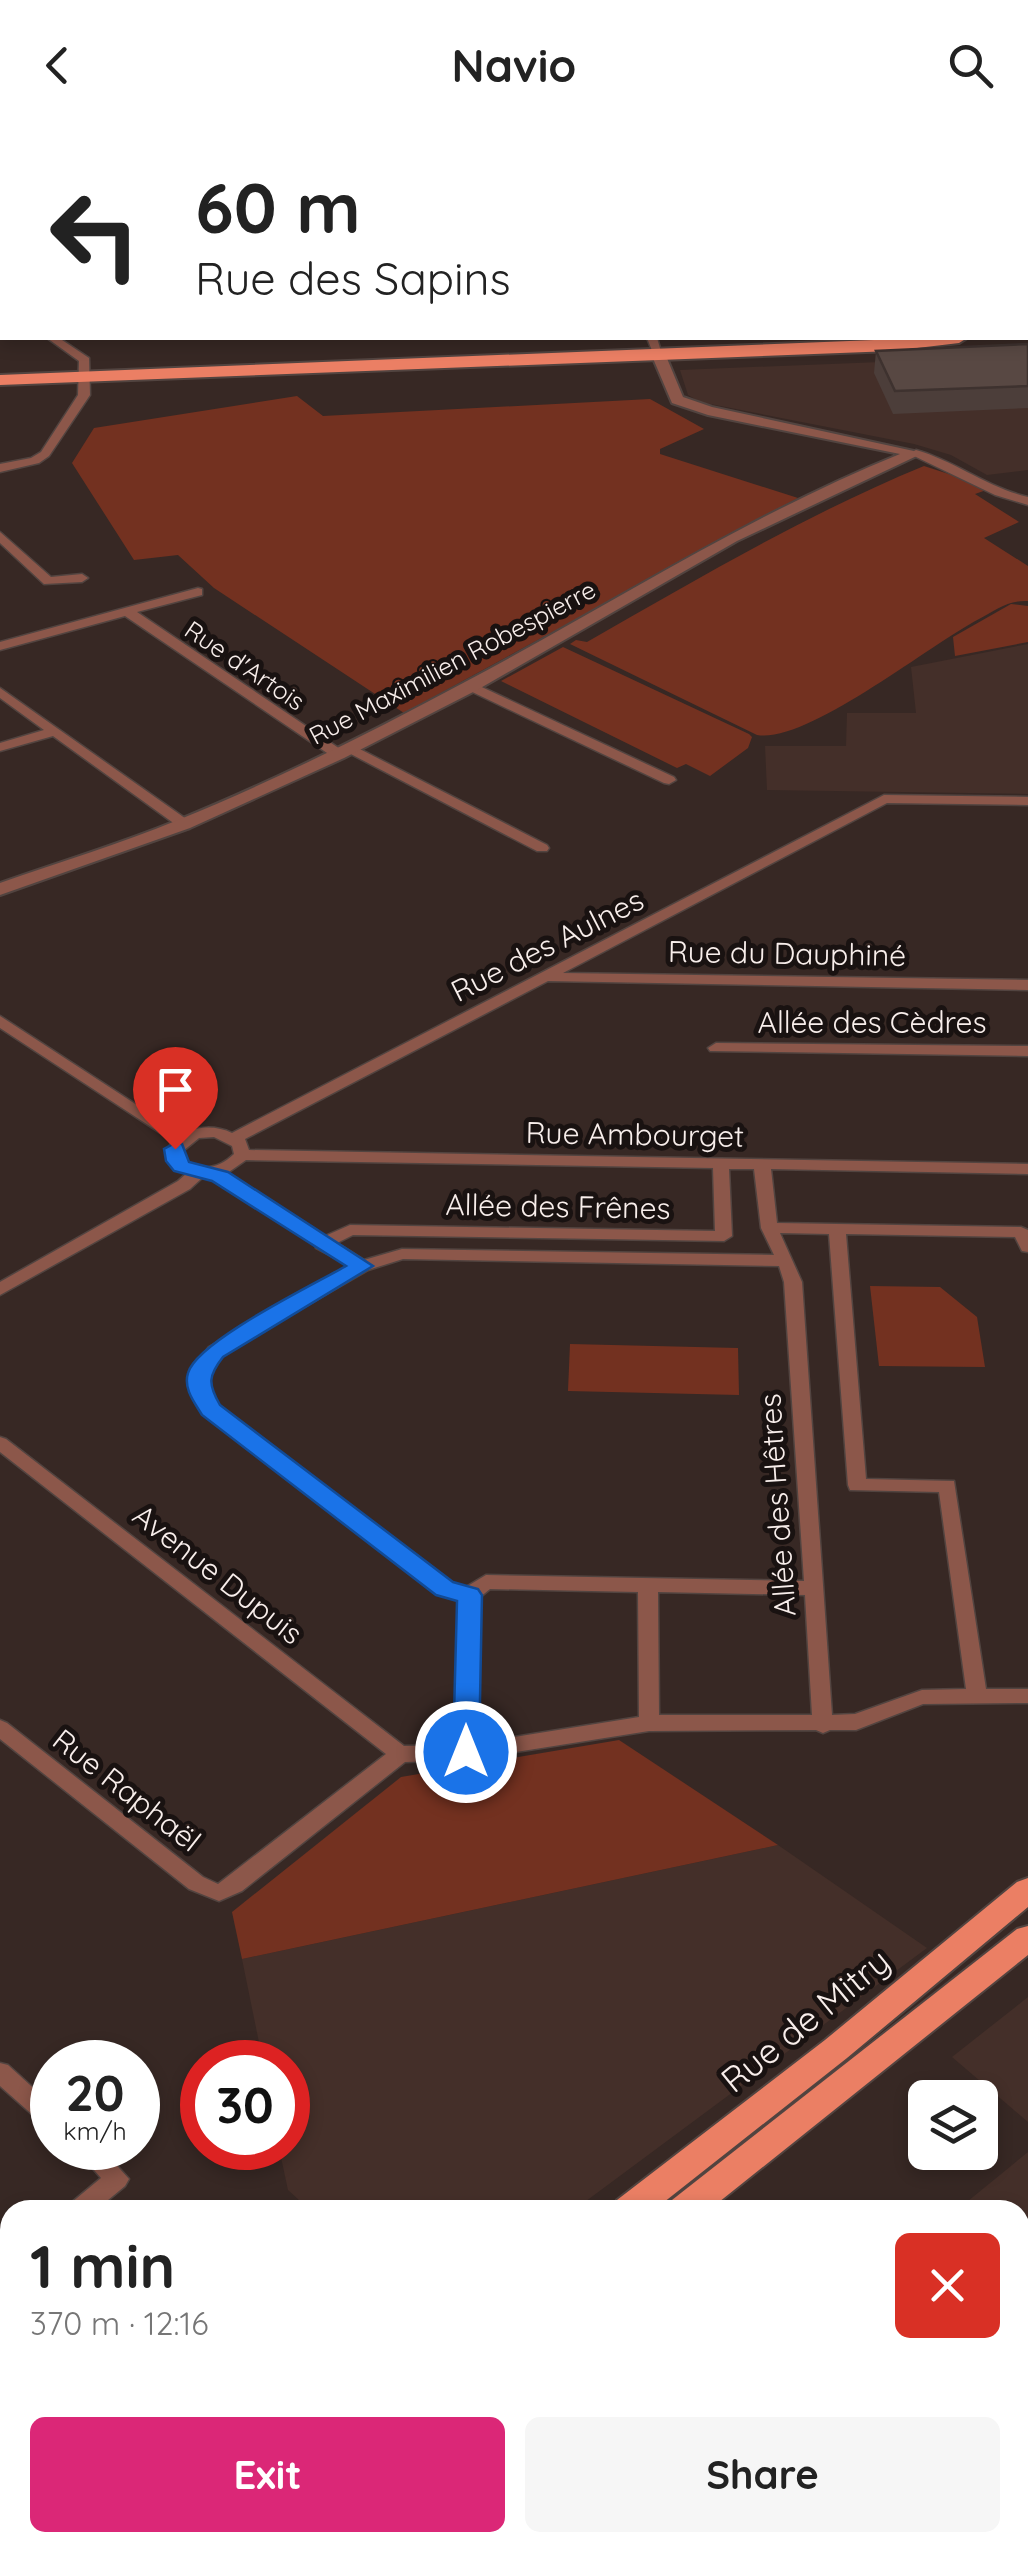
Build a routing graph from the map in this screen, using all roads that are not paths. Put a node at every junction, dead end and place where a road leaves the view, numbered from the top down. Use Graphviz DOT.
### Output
graph roads {
  1 [pos="55,340"];
  2 [pos="818,340"];
  3 [pos="942,340"];
  4 [pos="655,347"];
  5 [pos="84,374"];
  6 [pos="0,376"];
  7 [pos="916,453"];
  8 [pos="0,468"];
  9 [pos="1028,502"];
  10 [pos="0,536"];
  11 [pos="82,578"];
  12 [pos="198,592"];
  13 [pos="128,612"];
  14 [pos="0,646"];
  15 [pos="471,686"];
  16 [pos="0,692"];
  17 [pos="52,732"];
  18 [pos="0,747"];
  19 [pos="344,751"];
  20 [pos="670,780"];
  21 [pos="1028,801"];
  22 [pos="184,824"];
  23 [pos="542,848"];
  24 [pos="0,889"];
  25 [pos="546,977"];
  26 [pos="1028,984"];
  27 [pos="0,1021"];
  28 [pos="716,1048"];
  29 [pos="1028,1050"];
  30 [pos="179,1143"];
  31 [pos="238,1146"];
  32 [pos="720,1164"];
  33 [pos="762,1164"];
  34 [pos="1028,1169"];
  35 [pos="206,1172"];
  36 [pos="770,1228"];
  37 [pos="837,1230"];
  38 [pos="322,1244"];
  39 [pos="1028,1248"];
  40 [pos="785,1261"];
  41 [pos="362,1266"];
  42 [pos="0,1289"];
  43 [pos="0,1443"];
  44 [pos="648,1586"];
  45 [pos="813,1588"];
  46 [pos="469,1595"];
  47 [pos="977,1695"];
  48 [pos="1028,1696"];
  49 [pos="649,1723"];
  50 [pos="823,1725"];
  51 [pos="0,1728"];
  52 [pos="466,1752"];
  53 [pos="400,1754"];
  54 [pos="1028,1890"];
  55 [pos="1028,1938"];
  56 [pos="0,2072"];
  57 [pos="30,2099"];
  58 [pos="109,2170"];
  59 [pos="91,2200"];
  60 [pos="642,2200"];
  61 [pos="697,2200"];
  1 -- 5 [label="street"];
  2 -- 4 [label="main road"];
  3 -- 4 [label="main road"];
  4 -- 5 [label="main road"];
  4 -- 7 [label="street"];
  5 -- 6 [label="main road"];
  5 -- 8 [label="street"];
  7 -- 9 [label="street"];
  7 -- 15 [label="street, Rue Maximilien Robespierre"];
  10 -- 11 [label="street"];
  12 -- 13 [label="street"];
  13 -- 14 [label="street"];
  13 -- 19 [label="street, Rue d'Artois"];
  15 -- 19 [label="street, Rue Maximilien Robespierre"];
  15 -- 20 [label="street"];
  16 -- 17 [label="street"];
  17 -- 18 [label="street"];
  17 -- 22 [label="street"];
  19 -- 22 [label="street, Rue Maximilien Robespierre"];
  19 -- 23 [label="street, Rue d'Artois"];
  21 -- 25 [label="street, Rue des Aulnes"];
  22 -- 24 [label="street, Rue Maximilien Robespierre"];
  25 -- 26 [label="street, Rue du Dauphiné"];
  25 -- 31 [label="street, Rue des Aulnes"];
  27 -- 30 [label="street"];
  28 -- 29 [label="street, Allée des Cèdres"];
  30 -- 31 [label="street, Rue Ambourget"];
  30 -- 35 [label="street"];
  31 -- 32 [label="street, Rue Ambourget"];
  31 -- 35 [label="street, Rue des Aulnes"];
  32 -- 33 [label="street, Rue Ambourget"];
  32 -- 38 [label="street, Allée des Frênes"];
  33 -- 34 [label="street, Rue Ambourget"];
  33 -- 36 [label="street, Allée des Hêtres"];
  35 -- 38 [label="street"];
  35 -- 42 [label="street, Rue des Aulnes"];
  36 -- 37 [label="street"];
  36 -- 40 [label="street, Allée des Hêtres"];
  37 -- 39 [label="street"];
  37 -- 47 [label="street"];
  38 -- 41 [label="street"];
  40 -- 41 [label="street"];
  40 -- 45 [label="street, Allée des Hêtres"];
  41 -- 46 [label="street"];
  43 -- 53 [label="street, Avenue Dupuis"];
  44 -- 45 [label="street"];
  44 -- 46 [label="street"];
  44 -- 49 [label="street"];
  45 -- 50 [label="street, Allée des Hêtres"];
  46 -- 52 [label="street"];
  47 -- 48 [label="street"];
  47 -- 50 [label="street"];
  49 -- 50 [label="street"];
  49 -- 52 [label="street"];
  51 -- 53 [label="street, Rue Raphaël"];
  52 -- 53 [label="street"];
  54 -- 60 [label="main road, Rue de Mitry"];
  55 -- 61 [label="main road"];
  56 -- 57 [label="street"];
  58 -- 59 [label="street"];
}
